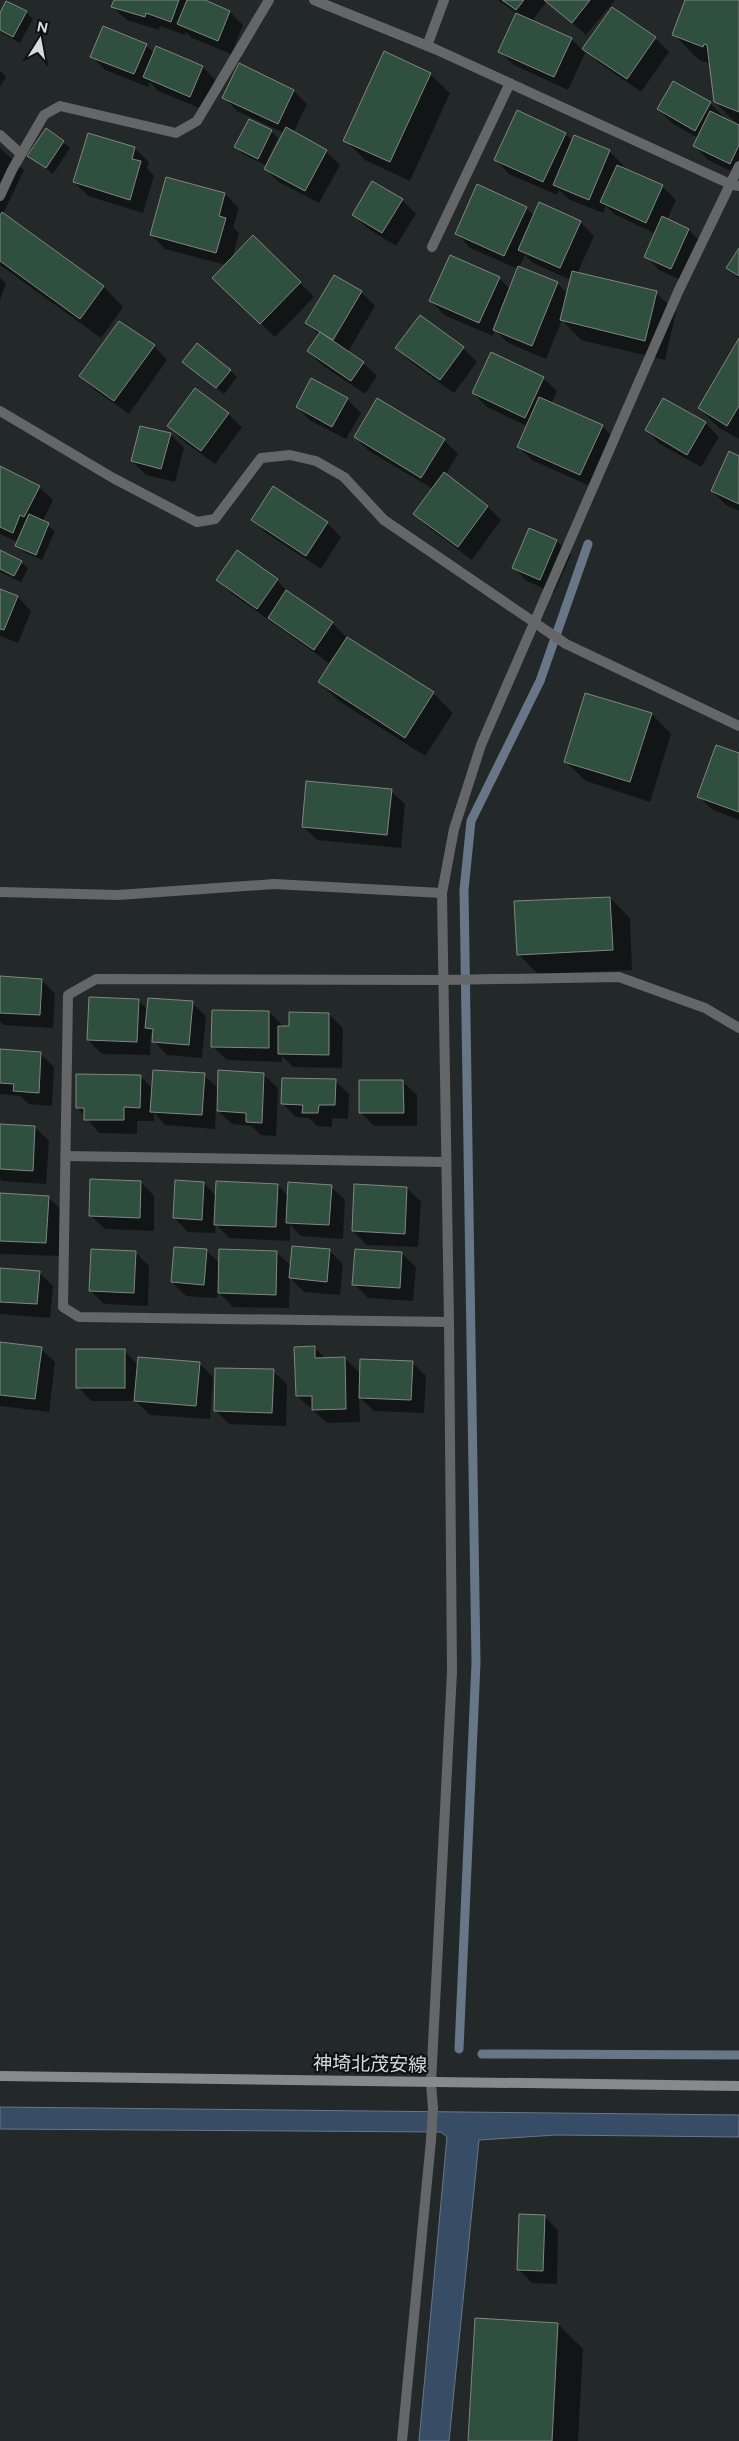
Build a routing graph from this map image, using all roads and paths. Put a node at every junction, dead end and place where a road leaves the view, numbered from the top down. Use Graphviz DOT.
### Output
graph roads {
  1 [pos="269,0"];
  2 [pos="314,0"];
  3 [pos="444,0"];
  4 [pos="427,46"];
  5 [pos="510,83"];
  6 [pos="0,135"];
  7 [pos="21,154"];
  8 [pos="739,166"];
  9 [pos="734,185"];
  10 [pos="0,196"];
  11 [pos="432,247"];
  12 [pos="0,411"];
  13 [pos="533,623"];
  14 [pos="739,726"];
  15 [pos="0,892"];
  16 [pos="442,893"];
  17 [pos="443,980"];
  18 [pos="739,1028"];
  19 [pos="66,1156"];
  20 [pos="446,1162"];
  21 [pos="449,1322"];
  22 [pos="0,2076"];
  23 [pos="431,2083"];
  24 [pos="739,2086"];
  25 [pos="402,2441"];
  1 -- 7 [label="street"];
  2 -- 4 [label="street"];
  3 -- 4 [label="street"];
  4 -- 5 [label="street"];
  5 -- 9 [label="street"];
  5 -- 11 [label="street"];
  6 -- 7 [label="street"];
  7 -- 10 [label="street"];
  8 -- 9 [label="street"];
  9 -- 13 [label="street"];
  12 -- 13 [label="street"];
  13 -- 14 [label="street"];
  13 -- 16 [label="street"];
  15 -- 16 [label="street"];
  16 -- 17 [label="street"];
  17 -- 18 [label="street"];
  17 -- 19 [label="street"];
  17 -- 20 [label="street"];
  19 -- 20 [label="street"];
  19 -- 21 [label="street"];
  20 -- 21 [label="street"];
  21 -- 23 [label="street"];
  22 -- 23 [label="main road, 神埼北茂安線"];
  23 -- 24 [label="main road, 神埼北茂安線"];
  23 -- 25 [label="street"];
}
